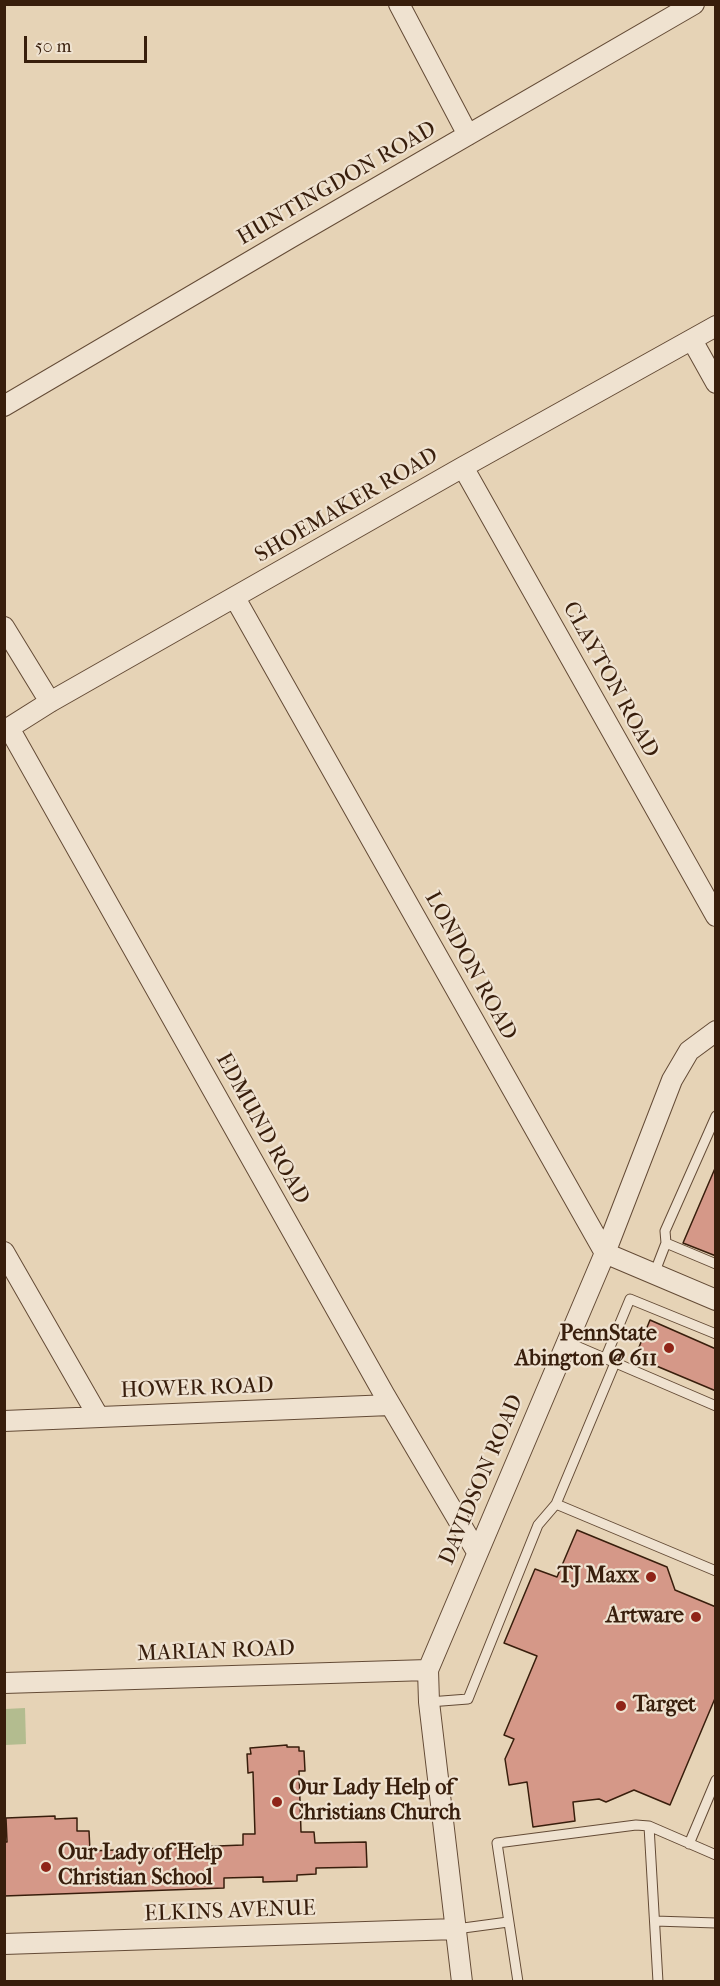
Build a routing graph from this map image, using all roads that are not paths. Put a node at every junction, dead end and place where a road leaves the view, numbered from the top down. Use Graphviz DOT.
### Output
graph roads {
  1 [pos="399,4"];
  2 [pos="694,4"];
  3 [pos="468,135"];
  4 [pos="716,326"];
  5 [pos="692,340"];
  6 [pos="716,383"];
  7 [pos="4,406"];
  8 [pos="463,467"];
  9 [pos="235,598"];
  10 [pos="4,627"];
  11 [pos="50,702"];
  12 [pos="7,730"];
  13 [pos="716,916"];
  14 [pos="716,1030"];
  15 [pos="716,1116"];
  16 [pos="666,1243"];
  17 [pos="4,1252"];
  18 [pos="605,1253"];
  19 [pos="716,1264"];
  20 [pos="654,1274"];
  21 [pos="716,1300"];
  22 [pos="716,1334"];
  23 [pos="567,1342"];
  24 [pos="605,1359"];
  25 [pos="615,1363"];
  26 [pos="390,1406"];
  27 [pos="716,1406"];
  28 [pos="98,1416"];
  29 [pos="4,1421"];
  30 [pos="556,1504"];
  31 [pos="477,1552"];
  32 [pos="716,1571"];
  33 [pos="428,1670"];
  34 [pos="4,1683"];
  35 [pos="429,1702"];
  36 [pos="716,1780"];
  37 [pos="649,1826"];
  38 [pos="689,1844"];
  39 [pos="716,1855"];
  40 [pos="655,1921"];
  41 [pos="508,1922"];
  42 [pos="716,1923"];
  43 [pos="456,1929"];
  44 [pos="4,1944"];
  45 [pos="462,1982"];
  46 [pos="518,1982"];
  47 [pos="658,1982"];
  1 -- 3 [label="street"];
  2 -- 3 [label="street, HUNTINGDON ROAD"];
  3 -- 7 [label="street, HUNTINGDON ROAD"];
  4 -- 5 [label="street, SHOEMAKER ROAD"];
  5 -- 6 [label="street"];
  5 -- 8 [label="street, SHOEMAKER ROAD"];
  8 -- 9 [label="street, SHOEMAKER ROAD"];
  8 -- 13 [label="street, CLAYTON ROAD"];
  9 -- 11 [label="street, SHOEMAKER ROAD"];
  9 -- 18 [label="street, LONDON ROAD"];
  10 -- 11 [label="street"];
  11 -- 12 [label="street, SHOEMAKER ROAD"];
  12 -- 26 [label="street, EDMUND ROAD"];
  14 -- 18 [label="street, DAVIDSON ROAD"];
  15 -- 16 [label="lane"];
  16 -- 19 [label="lane"];
  16 -- 20 [label="lane"];
  17 -- 28 [label="street"];
  18 -- 20 [label="street"];
  18 -- 23 [label="street, DAVIDSON ROAD"];
  20 -- 21 [label="street"];
  22 -- 24 [label="lane"];
  23 -- 24 [label="lane"];
  23 -- 31 [label="street, DAVIDSON ROAD"];
  24 -- 25 [label="lane"];
  25 -- 27 [label="lane"];
  25 -- 30 [label="lane"];
  26 -- 28 [label="street, HOWER ROAD"];
  26 -- 31 [label="street, EDMUND ROAD"];
  28 -- 29 [label="street, HOWER ROAD"];
  30 -- 32 [label="lane"];
  30 -- 35 [label="lane"];
  31 -- 33 [label="street, DAVIDSON ROAD"];
  33 -- 34 [label="street, MARIAN ROAD"];
  33 -- 35 [label="street, DAVIDSON ROAD"];
  35 -- 43 [label="street, DAVIDSON ROAD"];
  36 -- 38 [label="lane"];
  37 -- 38 [label="lane"];
  37 -- 40 [label="lane"];
  37 -- 41 [label="lane"];
  38 -- 39 [label="lane"];
  40 -- 42 [label="lane"];
  40 -- 47 [label="lane"];
  41 -- 43 [label="lane"];
  41 -- 46 [label="lane"];
  43 -- 44 [label="street, ELKINS AVENUE"];
  43 -- 45 [label="street, DAVIDSON ROAD"];
}
